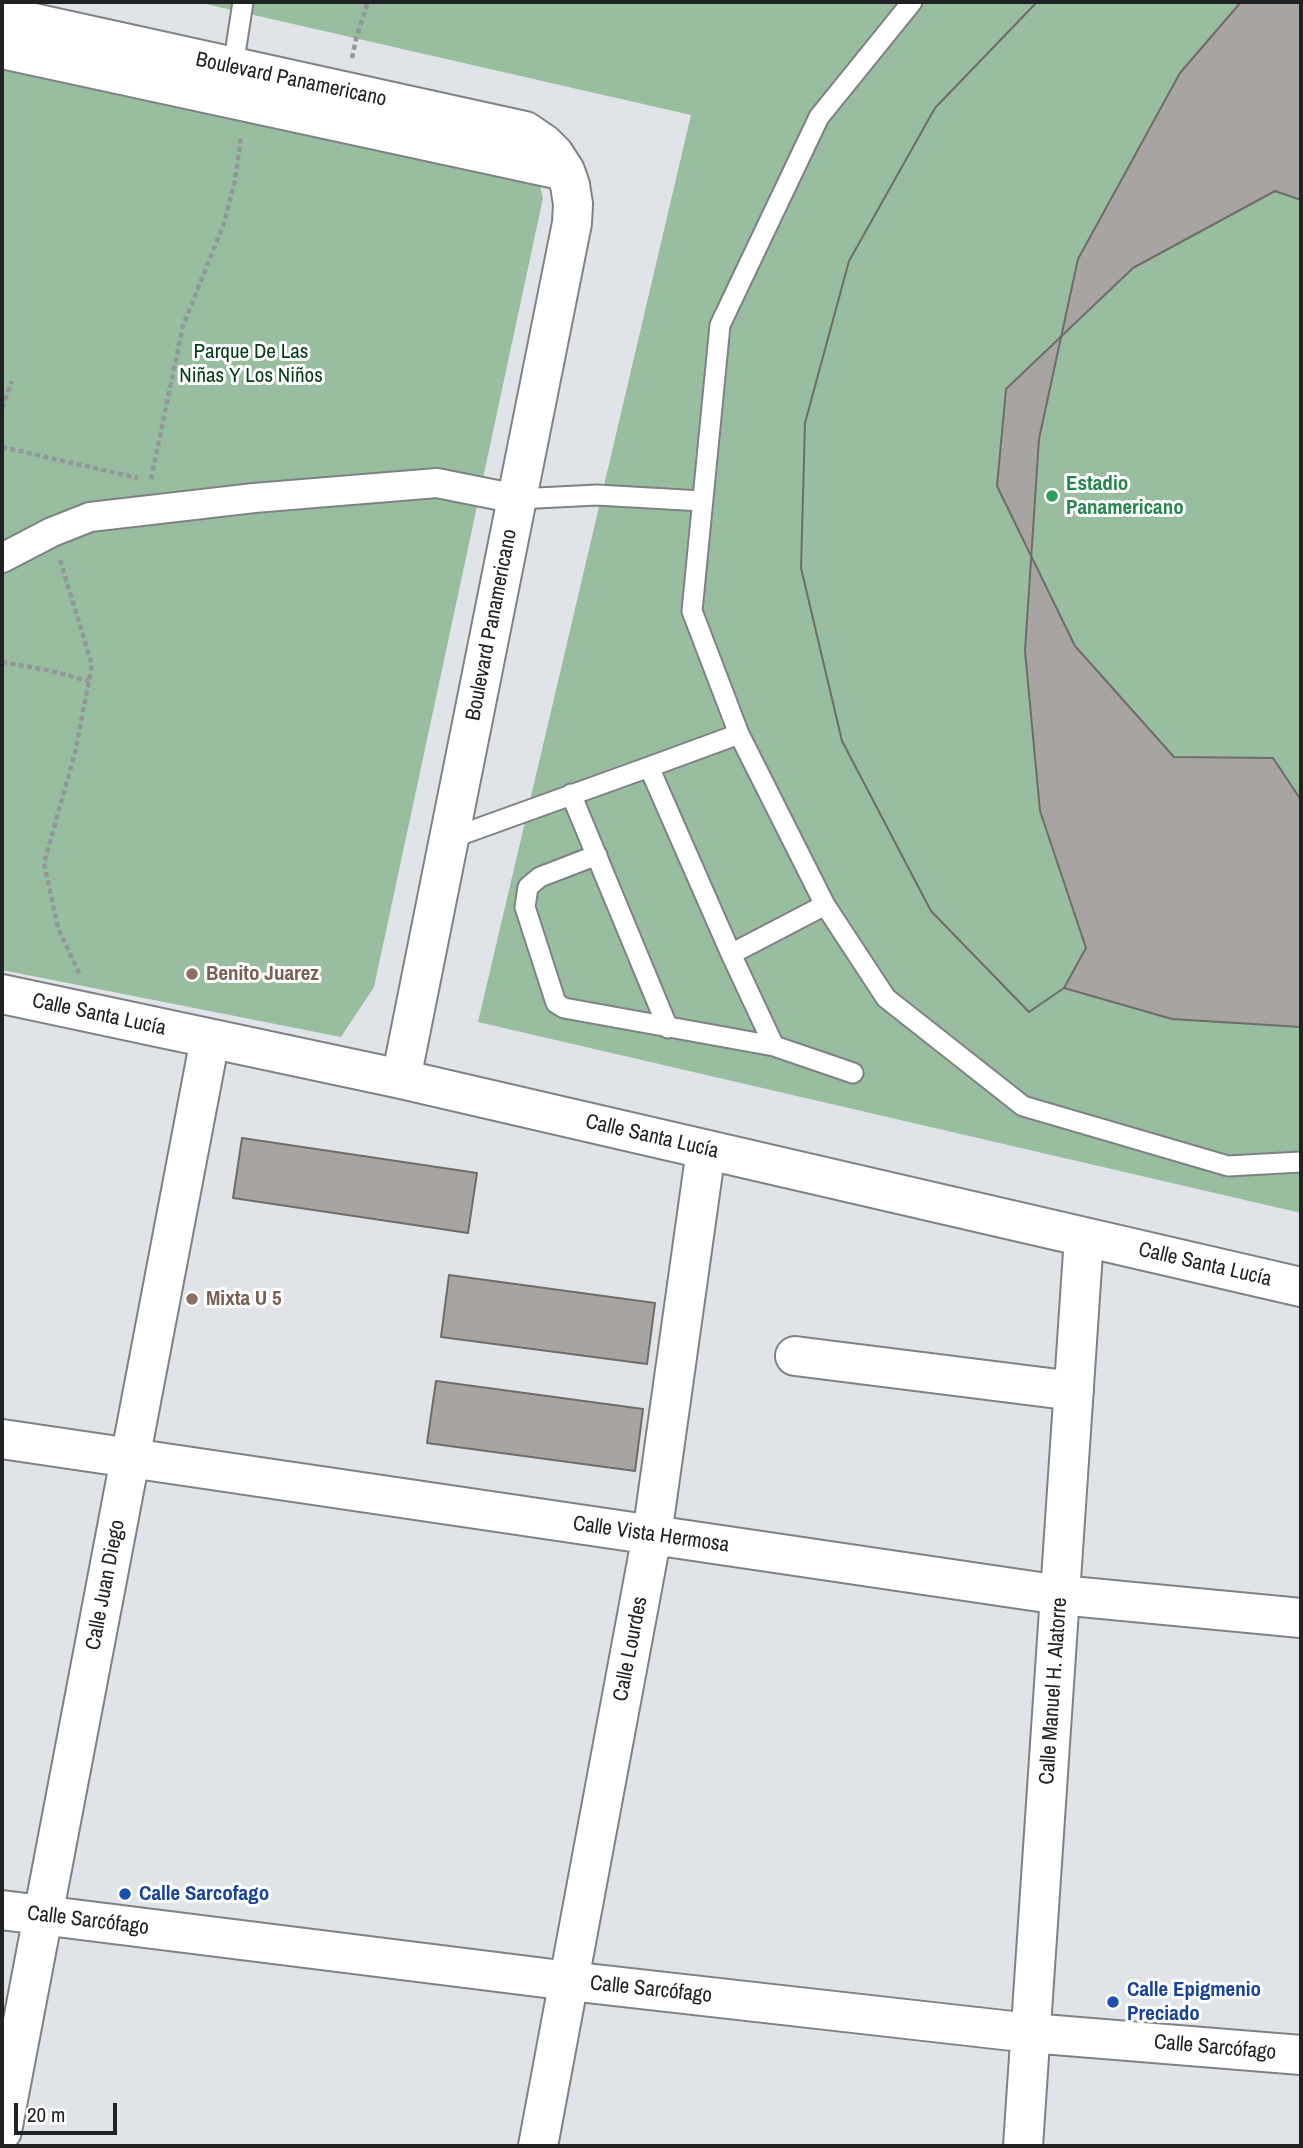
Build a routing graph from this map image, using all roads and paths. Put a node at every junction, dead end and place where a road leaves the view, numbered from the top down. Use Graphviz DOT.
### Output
graph roads {
  1 [pos="243,2"];
  2 [pos="368,2"];
  3 [pos="912,2"];
  4 [pos="2,16"];
  5 [pos="2,49"];
  6 [pos="233,67"];
  7 [pos="345,92"];
  8 [pos="241,137"];
  9 [pos="565,171"];
  10 [pos="12,381"];
  11 [pos="2,408"];
  12 [pos="2,447"];
  13 [pos="151,481"];
  14 [pos="517,499"];
  15 [pos="702,501"];
  16 [pos="144,511"];
  17 [pos="52,532"];
  18 [pos="2,558"];
  19 [pos="2,662"];
  20 [pos="89,681"];
  21 [pos="739,734"];
  22 [pos="649,767"];
  23 [pos="571,794"];
  24 [pos="449,839"];
  25 [pos="597,855"];
  26 [pos="825,905"];
  27 [pos="731,954"];
  28 [pos="2,994"];
  29 [pos="107,1016"];
  30 [pos="668,1028"];
  31 [pos="210,1039"];
  32 [pos="774,1046"];
  33 [pos="853,1073"];
  34 [pos="401,1079"];
  35 [pos="706,1150"];
  36 [pos="1301,1162"];
  37 [pos="1084,1237"];
  38 [pos="1301,1287"];
  39 [pos="795,1356"];
  40 [pos="1074,1391"];
  41 [pos="2,1439"];
  42 [pos="130,1458"];
  43 [pos="652,1535"];
  44 [pos="1060,1595"];
  45 [pos="1301,1618"];
  46 [pos="2,1910"];
  47 [pos="43,1916"];
  48 [pos="569,1981"];
  49 [pos="1030,2032"];
  50 [pos="1301,2055"];
  51 [pos="2,2131"];
  52 [pos="538,2146"];
  53 [pos="1023,2146"];
  1 -- 6 [label="lane"];
  2 -- 7 [label="path"];
  3 -- 15 [label="lane"];
  4 -- 6 [label="street, Boulevard Panamericano"];
  5 -- 9 [label="street, Boulevard Panamericano"];
  6 -- 7 [label="street, Boulevard Panamericano"];
  7 -- 9 [label="street, Boulevard Panamericano"];
  8 -- 13 [label="path"];
  9 -- 14 [label="street, Boulevard Panamericano"];
  10 -- 11 [label="path"];
  12 -- 13 [label="path"];
  13 -- 16 [label="path"];
  14 -- 15 [label="lane"];
  14 -- 16 [label="street"];
  14 -- 24 [label="street, Boulevard Panamericano"];
  15 -- 21 [label="lane"];
  16 -- 17 [label="street"];
  17 -- 18 [label="street"];
  17 -- 20 [label="path"];
  19 -- 20 [label="path"];
  20 -- 29 [label="path"];
  21 -- 22 [label="lane"];
  21 -- 26 [label="lane"];
  22 -- 23 [label="lane"];
  22 -- 27 [label="lane"];
  23 -- 24 [label="lane"];
  23 -- 25 [label="lane"];
  24 -- 34 [label="street, Boulevard Panamericano"];
  25 -- 30 [label="lane"];
  25 -- 30 [label="lane"];
  26 -- 27 [label="lane"];
  26 -- 36 [label="lane"];
  27 -- 32 [label="lane"];
  28 -- 29 [label="street, Calle Santa Lucía"];
  29 -- 31 [label="street, Calle Santa Lucía"];
  30 -- 32 [label="lane"];
  31 -- 34 [label="street, Calle Santa Lucía"];
  31 -- 42 [label="street, Calle Juan Diego"];
  32 -- 33 [label="lane"];
  34 -- 35 [label="street, Calle Santa Lucía"];
  35 -- 37 [label="street, Calle Santa Lucía"];
  35 -- 43 [label="street, Calle Lourdes"];
  37 -- 38 [label="street, Calle Santa Lucía"];
  37 -- 40 [label="street, Calle Manuel H. Alatorre"];
  39 -- 40 [label="street"];
  40 -- 44 [label="street, Calle Manuel H. Alatorre"];
  41 -- 42 [label="street, Calle Vista Hermosa"];
  42 -- 43 [label="street, Calle Vista Hermosa"];
  42 -- 47 [label="street, Calle Juan Diego"];
  43 -- 44 [label="street, Calle Vista Hermosa"];
  43 -- 48 [label="street, Calle Lourdes"];
  44 -- 45 [label="street, Calle Vista Hermosa"];
  44 -- 49 [label="street, Calle Manuel H. Alatorre"];
  46 -- 47 [label="street, Calle Sarcófago"];
  47 -- 48 [label="street, Calle Sarcófago"];
  47 -- 51 [label="street, Calle Juan Diego"];
  48 -- 49 [label="street, Calle Sarcófago"];
  48 -- 52 [label="street, Calle Lourdes"];
  49 -- 50 [label="street, Calle Sarcófago"];
  49 -- 53 [label="street, Calle Manuel H. Alatorre"];
}
